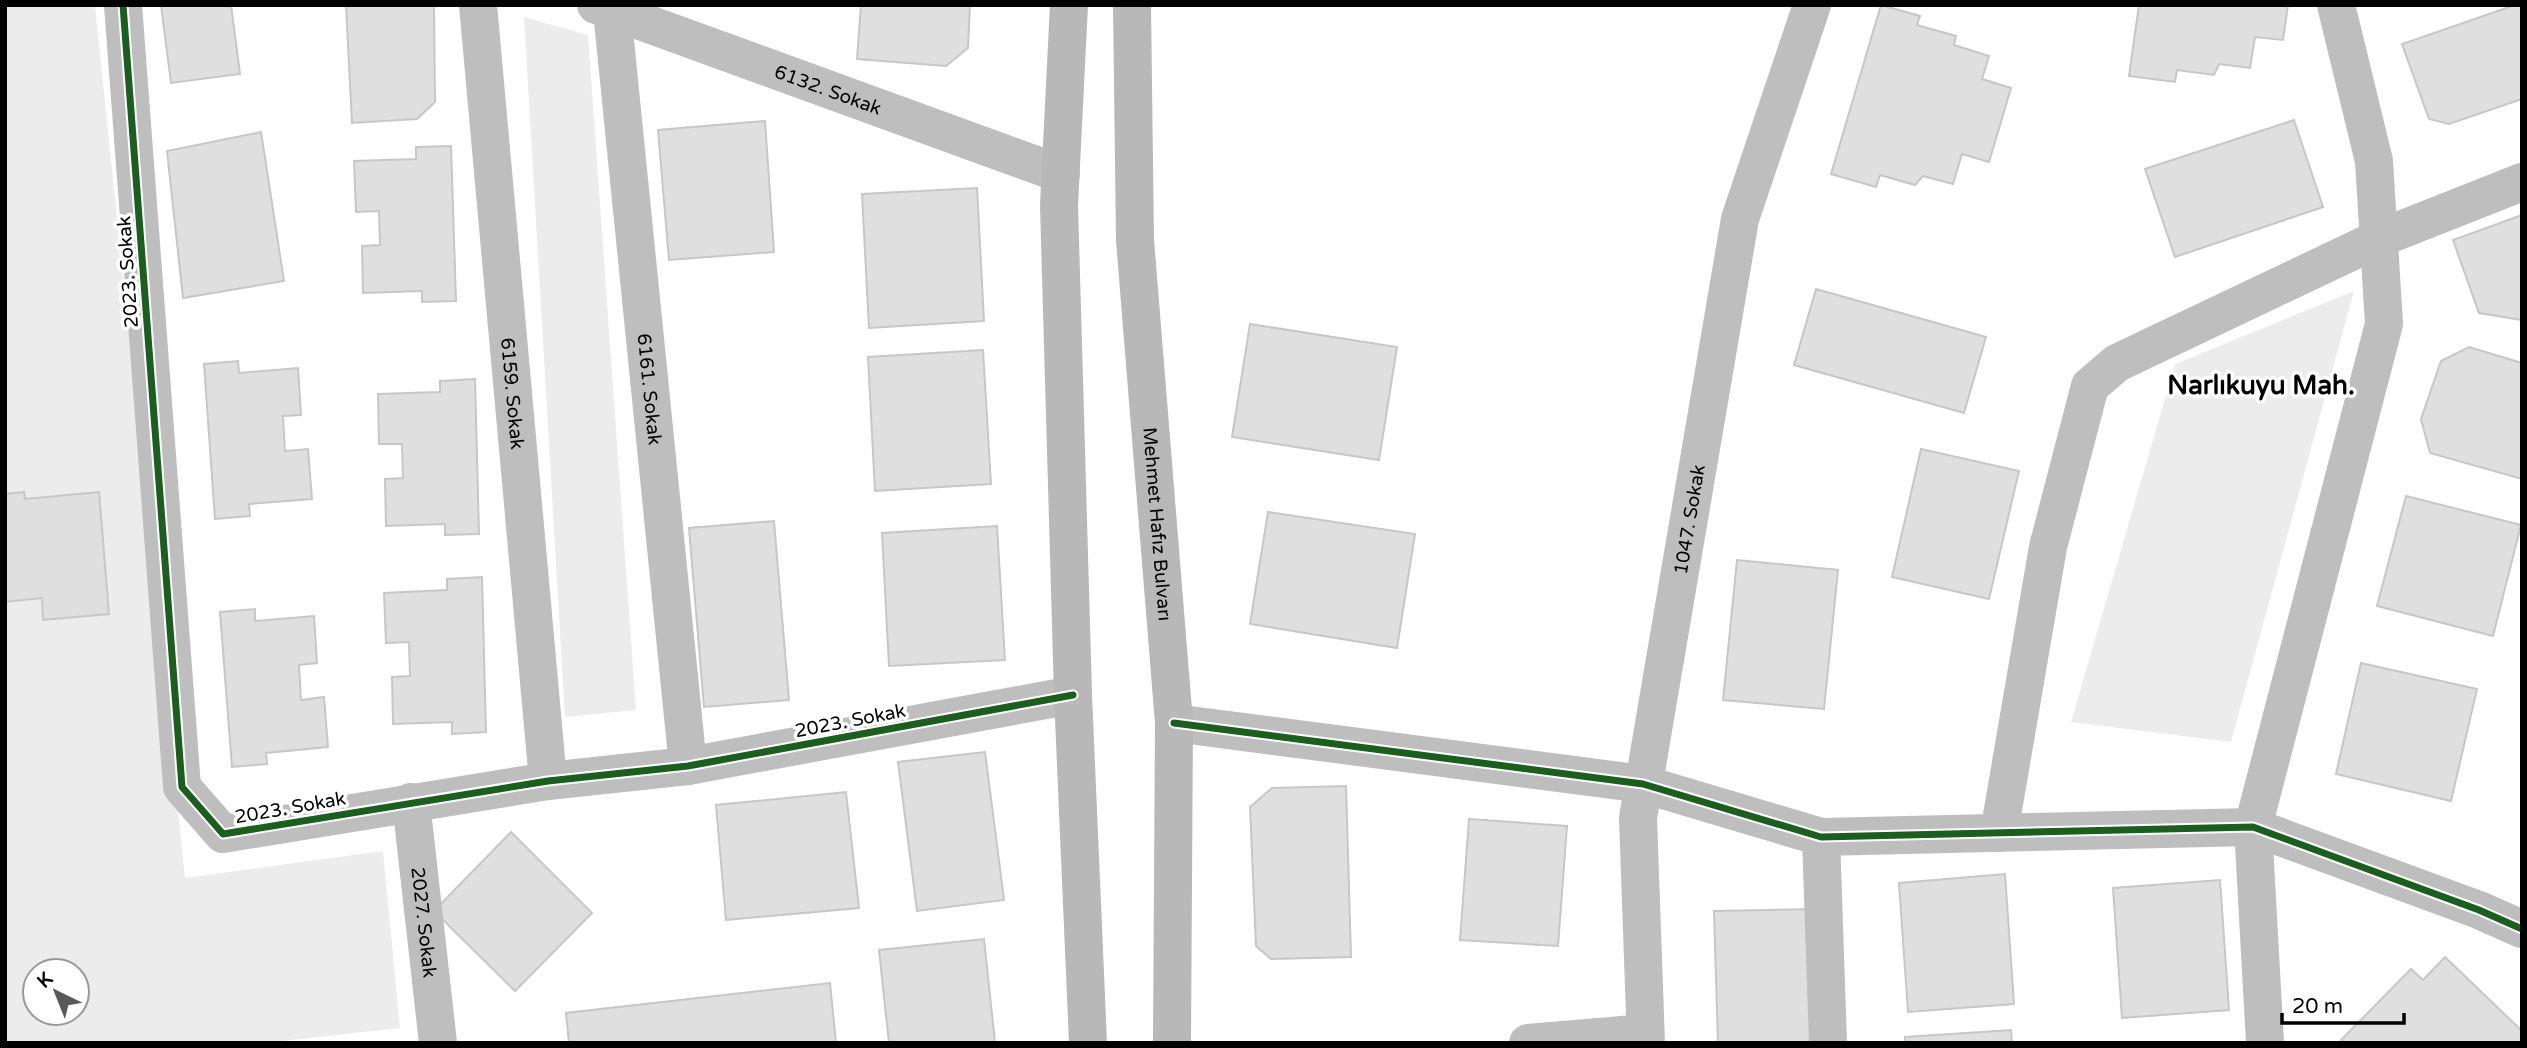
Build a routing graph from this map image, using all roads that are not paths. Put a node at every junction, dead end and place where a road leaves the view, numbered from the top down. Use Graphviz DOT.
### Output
graph roads {
  1 [pos="123,5"];
  2 [pos="478,5"];
  3 [pos="1069,5"];
  4 [pos="1132,5"];
  5 [pos="1812,5"];
  6 [pos="2336,5"];
  7 [pos="604,8"];
  8 [pos="1061,174"];
  9 [pos="2522,183"];
  10 [pos="2378,239"];
  11 [pos="1073,695"];
  12 [pos="1174,723"];
  13 [pos="688,766"];
  14 [pos="548,780"];
  15 [pos="1643,784"];
  16 [pos="411,802"];
  17 [pos="2253,827"];
  18 [pos="1999,833"];
  19 [pos="1821,837"];
  20 [pos="2522,929"];
  21 [pos="1645,1038"];
  22 [pos="438,1043"];
  23 [pos="1088,1043"];
  24 [pos="1172,1043"];
  25 [pos="1528,1043"];
  26 [pos="1828,1043"];
  27 [pos="2265,1043"];
  1 -- 16 [label="street, 2023. Sokak"];
  2 -- 14 [label="street, 6159. Sokak"];
  3 -- 8 [label="main road"];
  4 -- 12 [label="main road, Mehmet Hafız Bulvarı"];
  5 -- 15 [label="street, 1047. Sokak"];
  6 -- 10 [label="street"];
  7 -- 8 [label="street, 6132. Sokak"];
  7 -- 13 [label="street, 6161. Sokak"];
  8 -- 11 [label="main road"];
  9 -- 10 [label="street"];
  10 -- 17 [label="street"];
  10 -- 18 [label="street"];
  11 -- 13 [label="street, 2023. Sokak"];
  11 -- 23 [label="main road"];
  12 -- 15 [label="street"];
  12 -- 24 [label="main road, Mehmet Hafız Bulvarı"];
  13 -- 14 [label="street, 2023. Sokak"];
  14 -- 16 [label="street, 2023. Sokak"];
  15 -- 19 [label="street"];
  15 -- 21 [label="street, 1047. Sokak"];
  16 -- 22 [label="street, 2027. Sokak"];
  17 -- 18 [label="street"];
  17 -- 20 [label="street"];
  17 -- 27 [label="street"];
  18 -- 19 [label="street"];
  19 -- 26 [label="street"];
  21 -- 25 [label="street"];
}
